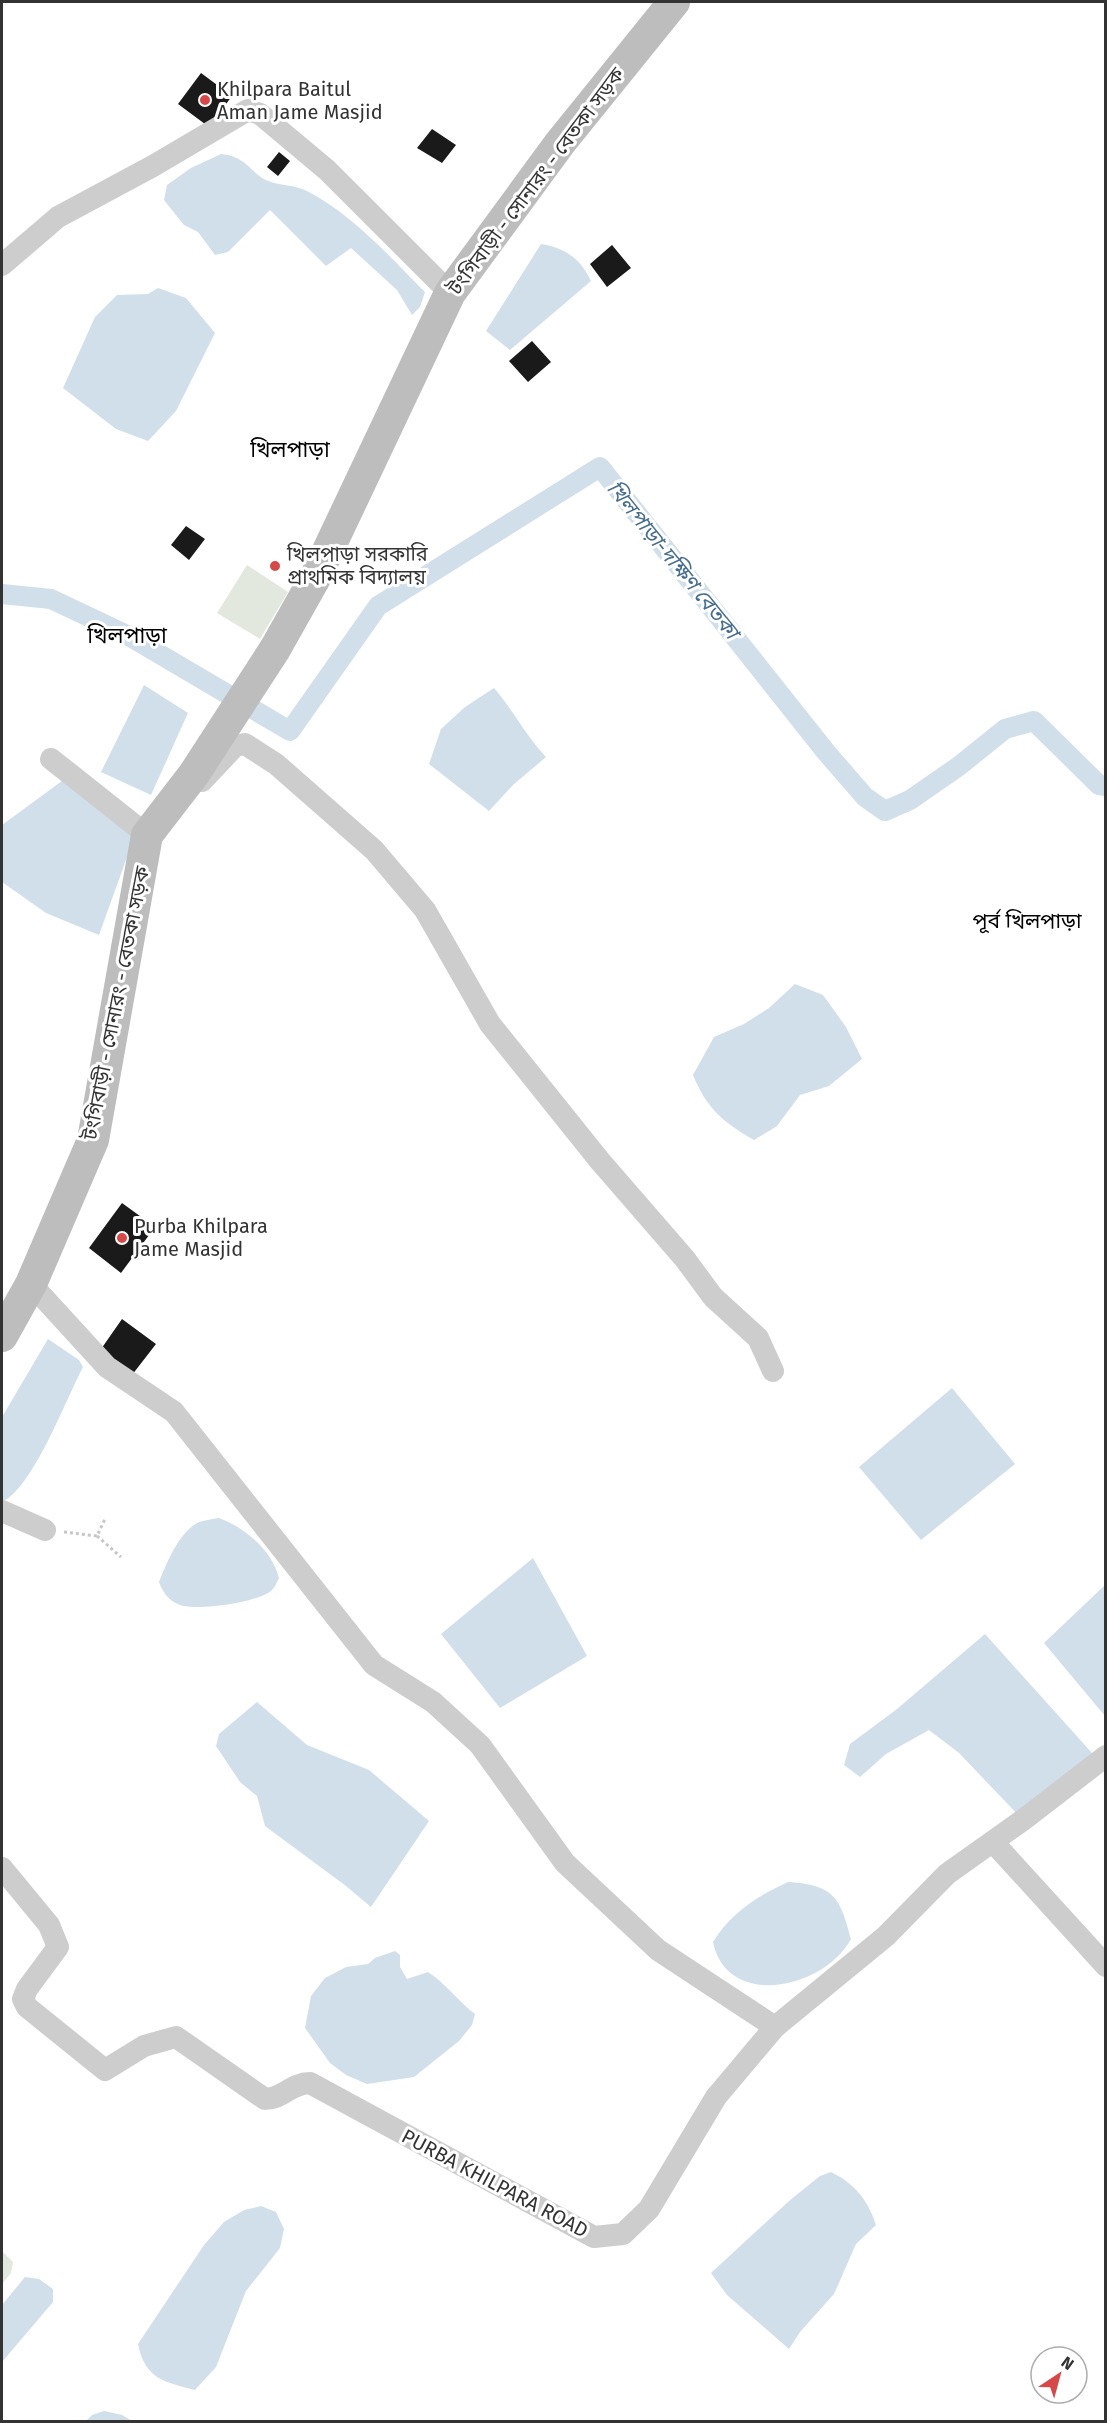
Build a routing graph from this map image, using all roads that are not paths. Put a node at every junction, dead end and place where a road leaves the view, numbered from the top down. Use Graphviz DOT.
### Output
graph roads {
  1 [pos="674,2"];
  2 [pos="2,265"];
  3 [pos="450,293"];
  4 [pos="51,759"];
  5 [pos="186,785"];
  6 [pos="147,835"];
  7 [pos="32,1284"];
  8 [pos="2,1336"];
  9 [pos="773,1371"];
  10 [pos="2,1511"];
  11 [pos="45,1530"];
  12 [pos="1106,1756"];
  13 [pos="993,1842"];
  14 [pos="2,1868"];
  15 [pos="1106,1966"];
  16 [pos="775,2027"];
  1 -- 3 [label="street, টংগিবাড়ী - সোনারং - বেতকা সড়ক"];
  2 -- 3 [label="street"];
  3 -- 5 [label="street, টংগিবাড়ী - সোনারং - বেতকা সড়ক"];
  4 -- 6 [label="street"];
  5 -- 6 [label="street, টংগিবাড়ী - সোনারং - বেতকা সড়ক"];
  5 -- 9 [label="street"];
  6 -- 7 [label="street, টংগিবাড়ী - সোনারং - বেতকা সড়ক"];
  7 -- 8 [label="street, টংগিবাড়ী - সোনারং - বেতকা সড়ক"];
  7 -- 16 [label="street"];
  10 -- 11 [label="street"];
  12 -- 13 [label="street, PURBA KHILPARA ROAD"];
  13 -- 15 [label="street"];
  13 -- 16 [label="street, PURBA KHILPARA ROAD"];
  14 -- 16 [label="street, PURBA KHILPARA ROAD"];
}
